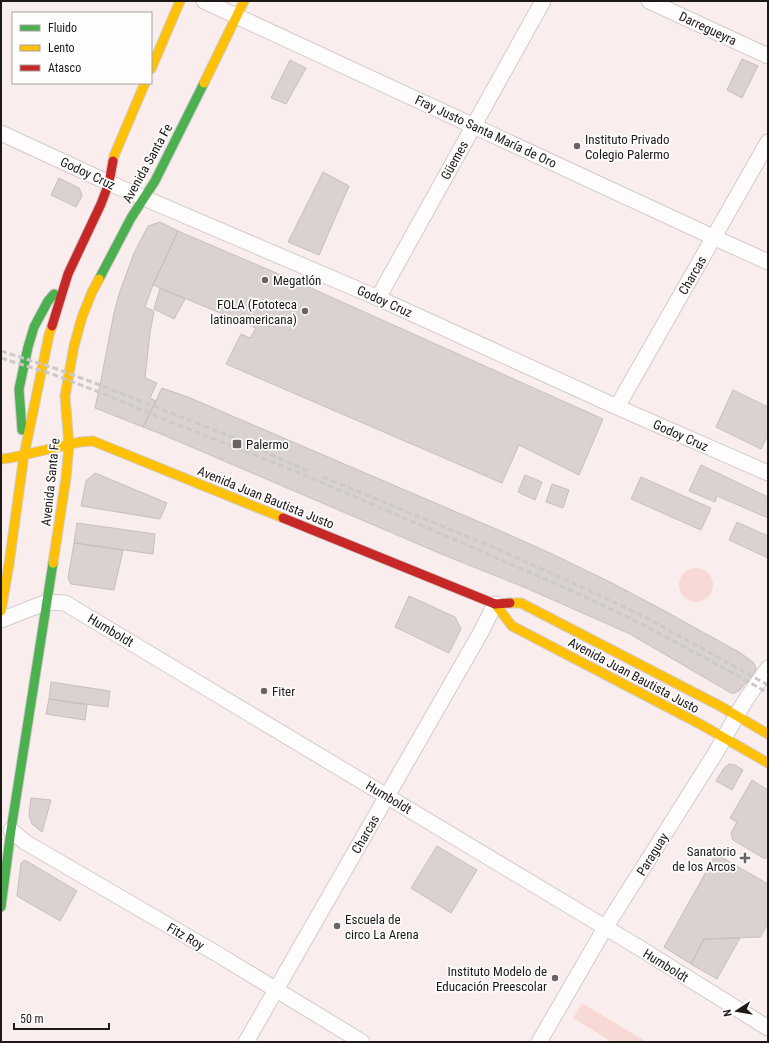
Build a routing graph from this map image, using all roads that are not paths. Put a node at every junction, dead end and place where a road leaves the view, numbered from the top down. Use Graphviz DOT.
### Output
graph roads {
  1 [pos="180,1"];
  2 [pos="204,1"];
  3 [pos="244,1"];
  4 [pos="543,1"];
  5 [pos="649,1"];
  6 [pos="237,16"];
  7 [pos="768,56"];
  8 [pos="152,67"];
  9 [pos="145,84"];
  10 [pos="473,125"];
  11 [pos="1,133"];
  12 [pos="768,142"];
  13 [pos="109,183"];
  14 [pos="144,197"];
  15 [pos="713,237"];
  16 [pos="768,262"];
  17 [pos="68,274"];
  18 [pos="378,298"];
  19 [pos="617,407"];
  20 [pos="69,445"];
  21 [pos="24,455"];
  22 [pos="1,459"];
  23 [pos="768,474"];
  24 [pos="47,602"];
  25 [pos="495,604"];
  26 [pos="1,611"];
  27 [pos="1,620"];
  28 [pos="768,668"];
  29 [pos="737,716"];
  30 [pos="768,734"];
  31 [pos="724,738"];
  32 [pos="768,763"];
  33 [pos="387,796"];
  34 [pos="8,825"];
  35 [pos="3,880"];
  36 [pos="1,907"];
  37 [pos="605,928"];
  38 [pos="276,990"];
  39 [pos="768,1028"];
  40 [pos="246,1042"];
  41 [pos="362,1042"];
  42 [pos="539,1042"];
  1 -- 8 [label="main road"];
  2 -- 6 [label="street, Fray Justo Santa María de Oro"];
  3 -- 6 [label="main road, Avenida Santa Fe"];
  4 -- 10 [label="street, Güemes"];
  5 -- 7 [label="street, Darregueyra"];
  6 -- 10 [label="street, Fray Justo Santa María de Oro"];
  6 -- 14 [label="main road, Avenida Santa Fe"];
  9 -- 13 [label="main road, Avenida Santa Fe"];
  10 -- 15 [label="street, Fray Justo Santa María de Oro"];
  10 -- 18 [label="street, Güemes"];
  11 -- 13 [label="street, Godoy Cruz"];
  12 -- 15 [label="street, Charcas"];
  13 -- 14 [label="street, Godoy Cruz"];
  13 -- 17 [label="main road, Avenida Santa Fe"];
  14 -- 18 [label="street, Godoy Cruz"];
  14 -- 20 [label="main road, Avenida Santa Fe"];
  15 -- 16 [label="street, Fray Justo Santa María de Oro"];
  15 -- 19 [label="street, Charcas"];
  17 -- 21 [label="main road, Avenida Santa Fe"];
  17 -- 21 [label="main road, Avenida Santa Fe"];
  18 -- 19 [label="street, Godoy Cruz"];
  19 -- 23 [label="street, Godoy Cruz"];
  20 -- 21 [label="main road, Avenida Juan Bautista Justo"];
  20 -- 24 [label="main road, Avenida Santa Fe"];
  20 -- 25 [label="main road, Avenida Juan Bautista Justo"];
  21 -- 22 [label="main road, Avenida Juan Bautista Justo"];
  21 -- 26 [label="main road, Avenida Santa Fe"];
  24 -- 27 [label="street, Humboldt"];
  24 -- 33 [label="street, Humboldt"];
  24 -- 34 [label="main road, Avenida Santa Fe"];
  25 -- 29 [label="main road, Avenida Juan Bautista Justo"];
  25 -- 31 [label="main road, Avenida Juan Bautista Justo"];
  25 -- 33 [label="street, Charcas"];
  28 -- 29 [label="street, Paraguay"];
  29 -- 30 [label="main road, Avenida Juan Bautista Justo"];
  29 -- 31 [label="street, Paraguay"];
  31 -- 32 [label="main road, Avenida Juan Bautista Justo"];
  31 -- 37 [label="street, Paraguay"];
  33 -- 37 [label="street, Humboldt"];
  33 -- 38 [label="street, Charcas"];
  34 -- 35 [label="main road, Avenida Santa Fe"];
  34 -- 38 [label="street, Fitz Roy"];
  35 -- 36 [label="main road, Avenida Santa Fe"];
  37 -- 39 [label="street, Humboldt"];
  37 -- 42 [label="street, Paraguay"];
  38 -- 40 [label="street, Charcas"];
  38 -- 41 [label="street, Fitz Roy"];
}
